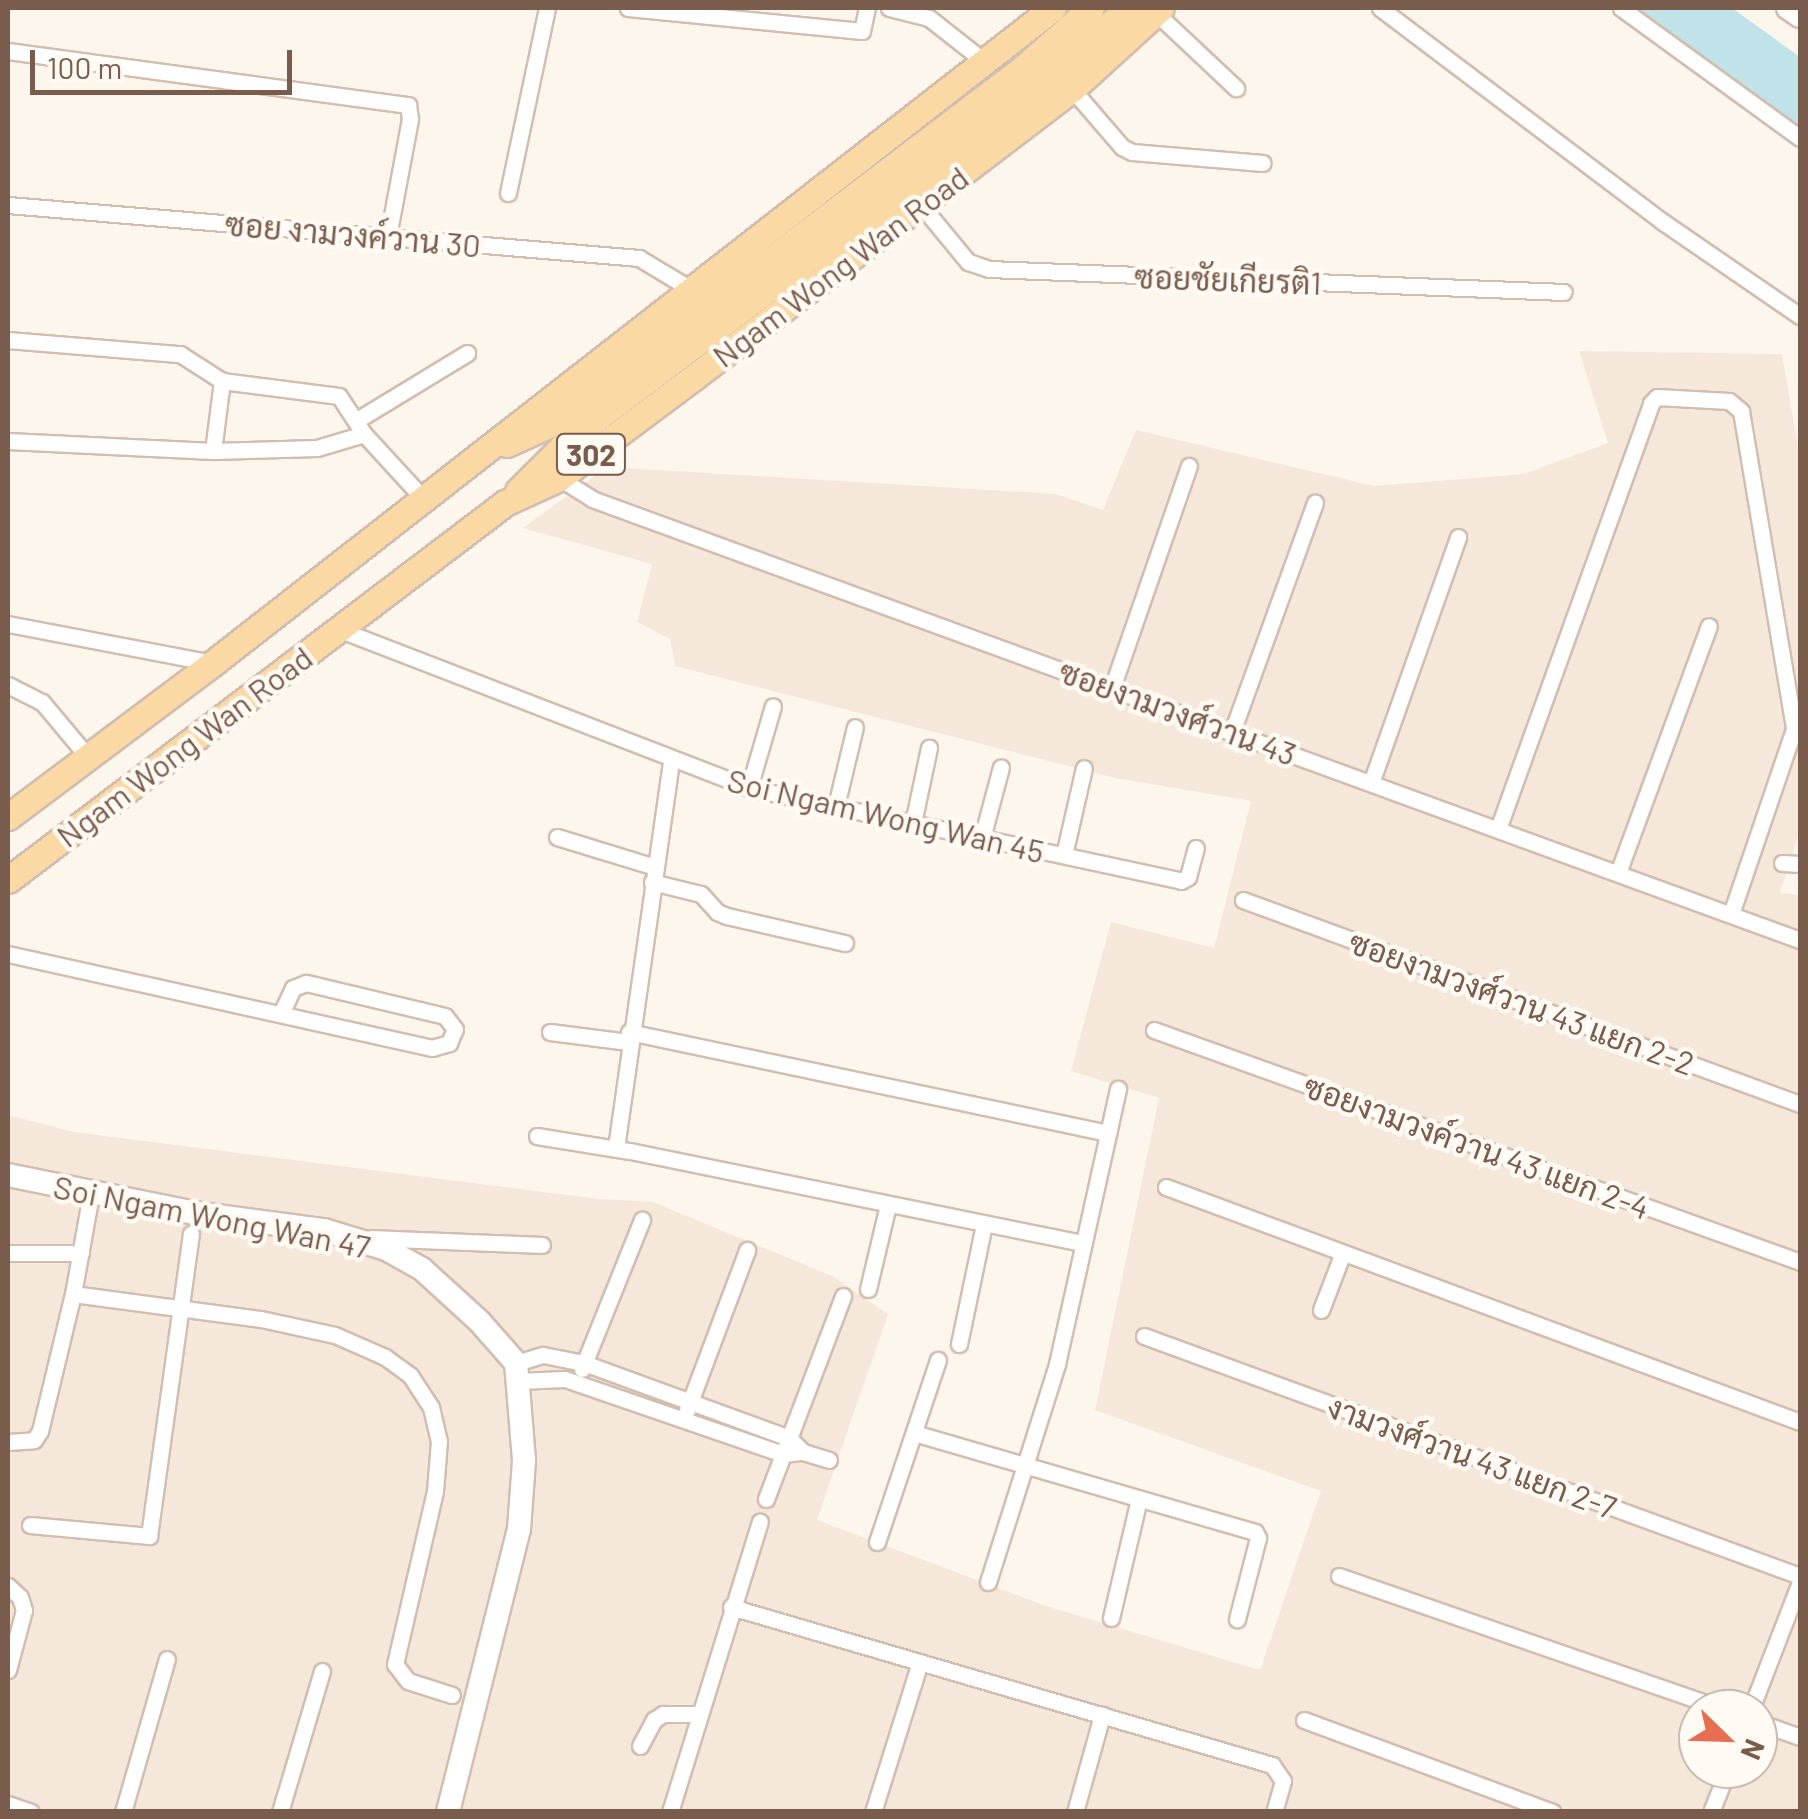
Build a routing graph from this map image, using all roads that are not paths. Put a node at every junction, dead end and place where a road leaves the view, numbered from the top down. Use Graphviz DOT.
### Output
graph roads {
  1 [pos="547,8"];
  2 [pos="628,8"];
  3 [pos="866,8"];
  4 [pos="889,8"];
  5 [pos="1053,8"];
  6 [pos="1090,8"];
  7 [pos="1129,8"];
  8 [pos="1380,8"];
  9 [pos="1621,8"];
  10 [pos="1788,8"];
  11 [pos="1159,10"];
  12 [pos="1800,16"];
  13 [pos="8,51"];
  14 [pos="985,62"];
  15 [pos="1072,88"];
  16 [pos="1236,88"];
  17 [pos="1800,138"];
  18 [pos="1263,163"];
  19 [pos="508,193"];
  20 [pos="8,205"];
  21 [pos="921,205"];
  22 [pos="388,236"];
  23 [pos="690,288"];
  24 [pos="1564,292"];
  25 [pos="1800,316"];
  26 [pos="8,340"];
  27 [pos="467,353"];
  28 [pos="650,364"];
  29 [pos="222,382"];
  30 [pos="361,427"];
  31 [pos="8,441"];
  32 [pos="213,450"];
  33 [pos="469,462"];
  34 [pos="1188,466"];
  35 [pos="559,478"];
  36 [pos="422,498"];
  37 [pos="1315,503"];
  38 [pos="504,504"];
  39 [pos="1458,537"];
  40 [pos="8,624"];
  41 [pos="1708,626"];
  42 [pos="338,630"];
  43 [pos="213,663"];
  44 [pos="8,684"];
  45 [pos="1112,688"];
  46 [pos="773,706"];
  47 [pos="856,727"];
  48 [pos="1232,732"];
  49 [pos="930,748"];
  50 [pos="88,757"];
  51 [pos="671,760"];
  52 [pos="1001,766"];
  53 [pos="1084,768"];
  54 [pos="1371,783"];
  55 [pos="750,788"];
  56 [pos="836,806"];
  57 [pos="8,818"];
  58 [pos="913,823"];
  59 [pos="1498,829"];
  60 [pos="558,837"];
  61 [pos="982,838"];
  62 [pos="1196,848"];
  63 [pos="1064,856"];
  64 [pos="1782,863"];
  65 [pos="1800,864"];
  66 [pos="1618,873"];
  67 [pos="654,875"];
  68 [pos="8,880"];
  69 [pos="1243,900"];
  70 [pos="1730,914"];
  71 [pos="1800,940"];
  72 [pos="845,943"];
  73 [pos="8,954"];
  74 [pos="281,1014"];
  75 [pos="1154,1030"];
  76 [pos="550,1032"];
  77 [pos="629,1037"];
  78 [pos="1118,1089"];
  79 [pos="1800,1104"];
  80 [pos="1108,1133"];
  81 [pos="537,1136"];
  82 [pos="616,1148"];
  83 [pos="8,1175"];
  84 [pos="1166,1187"];
  85 [pos="91,1194"];
  86 [pos="888,1206"];
  87 [pos="642,1220"];
  88 [pos="984,1224"];
  89 [pos="191,1234"];
  90 [pos="354,1238"];
  91 [pos="1084,1243"];
  92 [pos="542,1245"];
  93 [pos="747,1250"];
  94 [pos="8,1253"];
  95 [pos="80,1253"];
  96 [pos="1342,1255"];
  97 [pos="1800,1262"];
  98 [pos="868,1290"];
  99 [pos="73,1294"];
  100 [pos="843,1296"];
  101 [pos="180,1309"];
  102 [pos="1321,1310"];
  103 [pos="1144,1336"];
  104 [pos="959,1344"];
  105 [pos="938,1360"];
  106 [pos="584,1363"];
  107 [pos="517,1372"];
  108 [pos="578,1383"];
  109 [pos="690,1401"];
  110 [pos="684,1420"];
  111 [pos="1800,1422"];
  112 [pos="914,1432"];
  113 [pos="789,1438"];
  114 [pos="8,1442"];
  115 [pos="803,1452"];
  116 [pos="783,1454"];
  117 [pos="829,1460"];
  118 [pos="1026,1466"];
  119 [pos="766,1499"];
  120 [pos="1139,1499"];
  121 [pos="760,1522"];
  122 [pos="30,1525"];
  123 [pos="877,1542"];
  124 [pos="1339,1576"];
  125 [pos="1800,1579"];
  126 [pos="988,1582"];
  127 [pos="8,1586"];
  128 [pos="731,1607"];
  129 [pos="1111,1618"];
  130 [pos="1237,1619"];
  131 [pos="166,1660"];
  132 [pos="919,1664"];
  133 [pos="8,1670"];
  134 [pos="322,1672"];
  135 [pos="1759,1689"];
  136 [pos="1678,1694"];
  137 [pos="452,1695"];
  138 [pos="698,1714"];
  139 [pos="1102,1715"];
  140 [pos="1304,1720"];
  141 [pos="640,1746"];
  142 [pos="8,1804"];
  143 [pos="31,1812"];
  144 [pos="122,1812"];
  145 [pos="280,1812"];
  146 [pos="448,1812"];
  147 [pos="670,1812"];
  148 [pos="873,1812"];
  149 [pos="1075,1812"];
  150 [pos="1274,1812"];
  151 [pos="1554,1812"];
  1 -- 19 [label="street"];
  2 -- 3 [label="street"];
  4 -- 14 [label="street"];
  5 -- 14 [label="main road, Ngam Wong Wan Road / 302"];
  6 -- 28 [label="main road, Ngam Wong Wan Road / 302"];
  7 -- 28 [label="main road, Ngam Wong Wan Road / 302"];
  8 -- 25 [label="street"];
  9 -- 17 [label="street"];
  10 -- 12 [label="street"];
  11 -- 15 [label="main road, Ngam Wong Wan Road / 302"];
  11 -- 16 [label="street"];
  13 -- 22 [label="street"];
  14 -- 23 [label="main road, Ngam Wong Wan Road / 302"];
  15 -- 18 [label="street"];
  15 -- 21 [label="main road, Ngam Wong Wan Road / 302"];
  20 -- 22 [label="street, ซอย งามวงค์วาน 30"];
  21 -- 24 [label="street, ซอยชัยเกียรติ1"];
  21 -- 35 [label="main road, Ngam Wong Wan Road / 302"];
  22 -- 23 [label="street, ซอย งามวงค์วาน 30"];
  23 -- 33 [label="main road, Ngam Wong Wan Road / 302"];
  26 -- 29 [label="street"];
  27 -- 30 [label="street"];
  28 -- 33 [label="main road, Ngam Wong Wan Road / 302"];
  28 -- 38 [label="main road, Ngam Wong Wan Road / 302"];
  29 -- 30 [label="street"];
  29 -- 32 [label="street"];
  30 -- 32 [label="street"];
  30 -- 36 [label="street"];
  31 -- 32 [label="street"];
  33 -- 36 [label="main road, Ngam Wong Wan Road / 302"];
  34 -- 45 [label="street"];
  35 -- 38 [label="main road, Ngam Wong Wan Road / 302"];
  35 -- 45 [label="street, ซอยงามวงศ์วาน 43"];
  36 -- 43 [label="main road, Ngam Wong Wan Road / 302"];
  37 -- 48 [label="street"];
  38 -- 42 [label="main road, Ngam Wong Wan Road / 302"];
  39 -- 54 [label="street"];
  40 -- 43 [label="street"];
  41 -- 66 [label="street"];
  42 -- 51 [label="street, Soi Ngam Wong Wan 45"];
  42 -- 68 [label="main road, Ngam Wong Wan Road / 302"];
  43 -- 50 [label="main road, Ngam Wong Wan Road / 302"];
  44 -- 50 [label="street"];
  45 -- 48 [label="street, ซอยงามวงศ์วาน 43"];
  46 -- 55 [label="street"];
  47 -- 56 [label="street"];
  48 -- 54 [label="street, ซอยงามวงศ์วาน 43"];
  49 -- 58 [label="street"];
  50 -- 57 [label="main road, Ngam Wong Wan Road / 302"];
  51 -- 55 [label="street, Soi Ngam Wong Wan 45"];
  51 -- 67 [label="street"];
  52 -- 61 [label="street"];
  53 -- 63 [label="street"];
  54 -- 59 [label="street, ซอยงามวงศ์วาน 43"];
  55 -- 56 [label="street, Soi Ngam Wong Wan 45"];
  56 -- 58 [label="street, Soi Ngam Wong Wan 45"];
  58 -- 61 [label="street, Soi Ngam Wong Wan 45"];
  59 -- 66 [label="street, ซอยงามวงศ์วาน 43"];
  59 -- 70 [label="street"];
  60 -- 67 [label="street"];
  61 -- 63 [label="street, Soi Ngam Wong Wan 45"];
  62 -- 63 [label="street, Soi Ngam Wong Wan 45"];
  64 -- 65 [label="street"];
  66 -- 70 [label="street, ซอยงามวงศ์วาน 43"];
  67 -- 72 [label="street"];
  67 -- 77 [label="street"];
  69 -- 79 [label="street, ซอยงามวงศ์วาน 43 แยก 2-2"];
  70 -- 71 [label="street, ซอยงามวงศ์วาน 43"];
  73 -- 74 [label="street"];
  74 -- 74 [label="street"];
  75 -- 97 [label="street, ซอยงามวงค์วาน 43 แยก 2-4"];
  76 -- 77 [label="street"];
  77 -- 80 [label="street"];
  77 -- 82 [label="street"];
  78 -- 80 [label="street"];
  80 -- 91 [label="street"];
  81 -- 82 [label="street"];
  82 -- 86 [label="street"];
  83 -- 85 [label="street, Soi Ngam Wong Wan 47"];
  84 -- 96 [label="street"];
  85 -- 90 [label="street, Soi Ngam Wong Wan 47"];
  85 -- 95 [label="street"];
  86 -- 88 [label="street"];
  86 -- 98 [label="street"];
  87 -- 106 [label="street"];
  88 -- 91 [label="street"];
  88 -- 104 [label="street"];
  89 -- 101 [label="street"];
  90 -- 92 [label="street"];
  90 -- 107 [label="street, Soi Ngam Wong Wan 47"];
  91 -- 118 [label="street"];
  93 -- 109 [label="street"];
  94 -- 95 [label="street"];
  95 -- 99 [label="street"];
  96 -- 102 [label="street"];
  96 -- 111 [label="street"];
  99 -- 101 [label="street"];
  99 -- 114 [label="street"];
  100 -- 113 [label="street"];
  101 -- 122 [label="street"];
  101 -- 137 [label="street"];
  103 -- 125 [label="street, งามวงศ์วาน 43 แยก 2-7"];
  105 -- 112 [label="street"];
  106 -- 107 [label="street"];
  106 -- 108 [label="street"];
  106 -- 109 [label="street"];
  107 -- 108 [label="street"];
  107 -- 146 [label="street"];
  108 -- 110 [label="street"];
  109 -- 110 [label="street"];
  109 -- 113 [label="street"];
  110 -- 116 [label="street"];
  112 -- 118 [label="street"];
  112 -- 123 [label="street"];
  113 -- 115 [label="street"];
  113 -- 116 [label="street"];
  115 -- 116 [label="street"];
  115 -- 117 [label="street"];
  116 -- 119 [label="street"];
  118 -- 120 [label="street"];
  118 -- 126 [label="street"];
  120 -- 129 [label="street"];
  120 -- 130 [label="street"];
  121 -- 128 [label="street"];
  124 -- 136 [label="street"];
  125 -- 135 [label="street"];
  127 -- 133 [label="street"];
  128 -- 132 [label="street"];
  128 -- 138 [label="street"];
  131 -- 144 [label="street"];
  132 -- 139 [label="street"];
  132 -- 148 [label="street"];
  134 -- 145 [label="street"];
  138 -- 141 [label="street"];
  138 -- 147 [label="street"];
  139 -- 149 [label="street"];
  139 -- 150 [label="street"];
  140 -- 151 [label="street"];
  142 -- 143 [label="street"];
}
